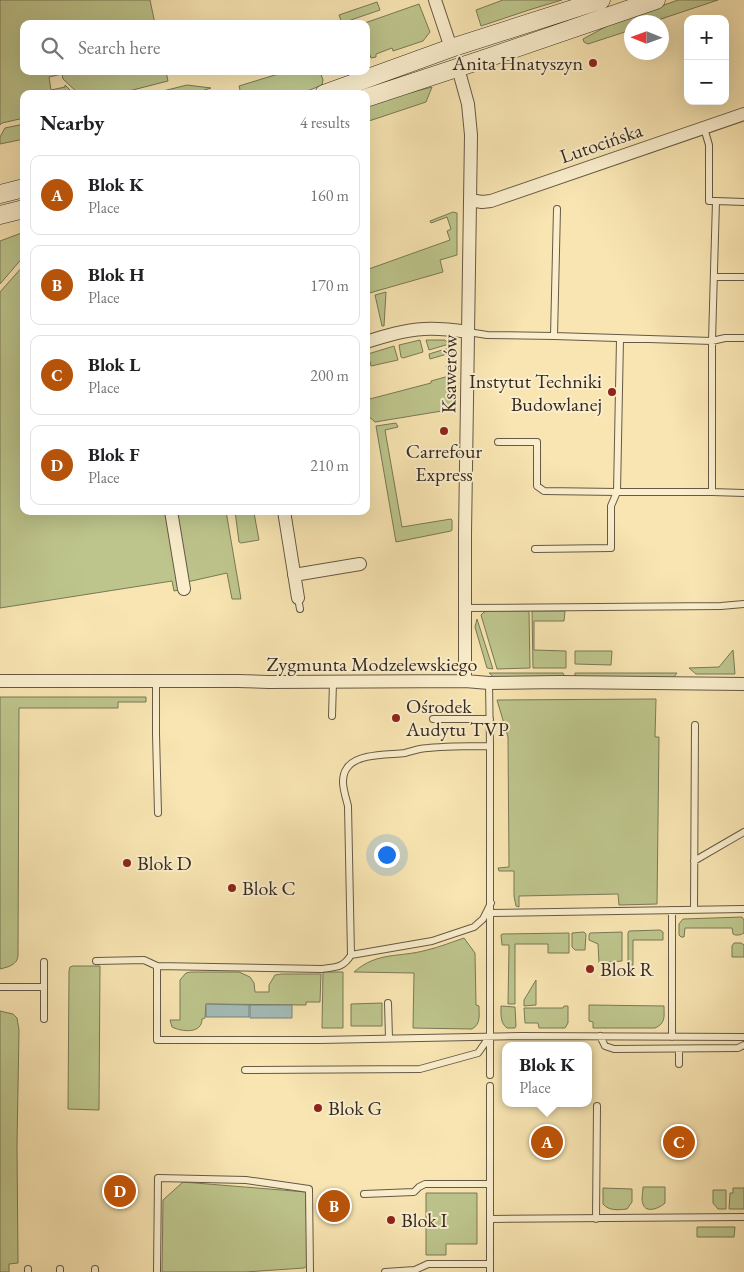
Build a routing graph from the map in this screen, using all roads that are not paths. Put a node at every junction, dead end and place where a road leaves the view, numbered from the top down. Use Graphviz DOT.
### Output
graph roads {
  1 [pos="435,0"];
  2 [pos="601,0"];
  3 [pos="656,0"];
  4 [pos="452,48"];
  5 [pos="458,68"];
  6 [pos="335,90"];
  7 [pos="370,97"];
  8 [pos="744,114"];
  9 [pos="704,128"];
  10 [pos="20,189"];
  11 [pos="0,194"];
  12 [pos="470,200"];
  13 [pos="716,201"];
  14 [pos="744,202"];
  15 [pos="557,209"];
  16 [pos="20,210"];
  17 [pos="0,215"];
  18 [pos="714,277"];
  19 [pos="744,278"];
  20 [pos="468,332"];
  21 [pos="554,336"];
  22 [pos="744,338"];
  23 [pos="620,339"];
  24 [pos="370,341"];
  25 [pos="712,342"];
  26 [pos="498,442"];
  27 [pos="617,492"];
  28 [pos="712,492"];
  29 [pos="744,493"];
  30 [pos="172,515"];
  31 [pos="285,515"];
  32 [pos="535,549"];
  33 [pos="360,564"];
  34 [pos="294,575"];
  35 [pos="184,589"];
  36 [pos="299,604"];
  37 [pos="744,604"];
  38 [pos="465,608"];
  39 [pos="0,681"];
  40 [pos="156,681"];
  41 [pos="465,681"];
  42 [pos="333,682"];
  43 [pos="488,683"];
  44 [pos="744,684"];
  45 [pos="332,716"];
  46 [pos="433,719"];
  47 [pos="490,719"];
  48 [pos="695,725"];
  49 [pos="490,746"];
  50 [pos="158,813"];
  51 [pos="744,832"];
  52 [pos="694,861"];
  53 [pos="491,903"];
  54 [pos="744,909"];
  55 [pos="672,910"];
  56 [pos="694,910"];
  57 [pos="490,913"];
  58 [pos="351,955"];
  59 [pos="96,961"];
  60 [pos="44,962"];
  61 [pos="157,966"];
  62 [pos="0,987"];
  63 [pos="44,987"];
  64 [pos="388,1003"];
  65 [pos="44,1019"];
  66 [pos="490,1036"];
  67 [pos="600,1036"];
  68 [pos="672,1037"];
  69 [pos="744,1037"];
  70 [pos="389,1038"];
  71 [pos="744,1045"];
  72 [pos="679,1049"];
  73 [pos="679,1064"];
  74 [pos="245,1070"];
  75 [pos="490,1075"];
  76 [pos="490,1086"];
  77 [pos="597,1106"];
  78 [pos="490,1184"];
  79 [pos="364,1194"];
  80 [pos="744,1217"];
  81 [pos="490,1219"];
  82 [pos="596,1219"];
  83 [pos="490,1264"];
  84 [pos="415,1271"];
  85 [pos="157,1272"];
  86 [pos="310,1272"];
  87 [pos="385,1272"];
  88 [pos="490,1272"];
  1 -- 4 [label="street"];
  2 -- 4 [label="main road"];
  3 -- 5 [label="main road"];
  4 -- 5 [label="main road"];
  4 -- 6 [label="main road"];
  5 -- 7 [label="main road"];
  5 -- 12 [label="street, Ksawerów"];
  8 -- 9 [label="street, Lutocińska"];
  9 -- 12 [label="street, Lutocińska"];
  9 -- 13 [label="lane"];
  10 -- 11 [label="main road"];
  12 -- 20 [label="street, Ksawerów"];
  13 -- 14 [label="lane"];
  13 -- 18 [label="lane"];
  15 -- 21 [label="lane"];
  16 -- 17 [label="main road"];
  18 -- 19 [label="lane"];
  18 -- 25 [label="lane"];
  20 -- 21 [label="lane"];
  20 -- 24 [label="street"];
  20 -- 38 [label="street, Ksawerów"];
  21 -- 23 [label="lane"];
  22 -- 25 [label="lane"];
  23 -- 25 [label="lane"];
  23 -- 27 [label="lane"];
  25 -- 28 [label="lane"];
  26 -- 27 [label="lane"];
  27 -- 28 [label="lane"];
  27 -- 32 [label="lane"];
  28 -- 29 [label="lane"];
  30 -- 35 [label="street"];
  31 -- 34 [label="street"];
  33 -- 34 [label="street"];
  34 -- 36 [label="street"];
  37 -- 38 [label="lane"];
  38 -- 41 [label="street, Ksawerów"];
  39 -- 40 [label="street, Zygmunta Modzelewskiego"];
  40 -- 42 [label="street, Zygmunta Modzelewskiego"];
  40 -- 50 [label="lane"];
  41 -- 42 [label="street, Zygmunta Modzelewskiego"];
  41 -- 43 [label="street, Zygmunta Modzelewskiego"];
  42 -- 45 [label="lane"];
  43 -- 44 [label="street, Zygmunta Modzelewskiego"];
  43 -- 47 [label="lane"];
  46 -- 47 [label="lane"];
  47 -- 49 [label="lane"];
  48 -- 52 [label="lane"];
  49 -- 53 [label="lane"];
  49 -- 58 [label="lane"];
  51 -- 52 [label="lane"];
  52 -- 56 [label="lane"];
  53 -- 57 [label="lane"];
  53 -- 58 [label="lane"];
  54 -- 56 [label="lane"];
  55 -- 56 [label="lane"];
  55 -- 57 [label="lane"];
  55 -- 68 [label="lane"];
  57 -- 66 [label="lane"];
  58 -- 61 [label="lane"];
  59 -- 61 [label="lane"];
  60 -- 63 [label="lane"];
  61 -- 70 [label="lane"];
  62 -- 63 [label="lane"];
  63 -- 65 [label="lane"];
  64 -- 70 [label="lane"];
  66 -- 67 [label="lane"];
  66 -- 70 [label="lane"];
  66 -- 74 [label="lane"];
  66 -- 75 [label="lane"];
  67 -- 68 [label="lane"];
  67 -- 72 [label="lane"];
  68 -- 69 [label="lane"];
  71 -- 72 [label="lane"];
  72 -- 73 [label="lane"];
  76 -- 78 [label="lane"];
  77 -- 82 [label="lane"];
  78 -- 79 [label="lane"];
  78 -- 81 [label="lane"];
  80 -- 82 [label="lane"];
  81 -- 82 [label="lane"];
  81 -- 83 [label="lane"];
  83 -- 84 [label="lane"];
  83 -- 88 [label="lane"];
  84 -- 87 [label="lane"];
  85 -- 86 [label="lane"];
}
